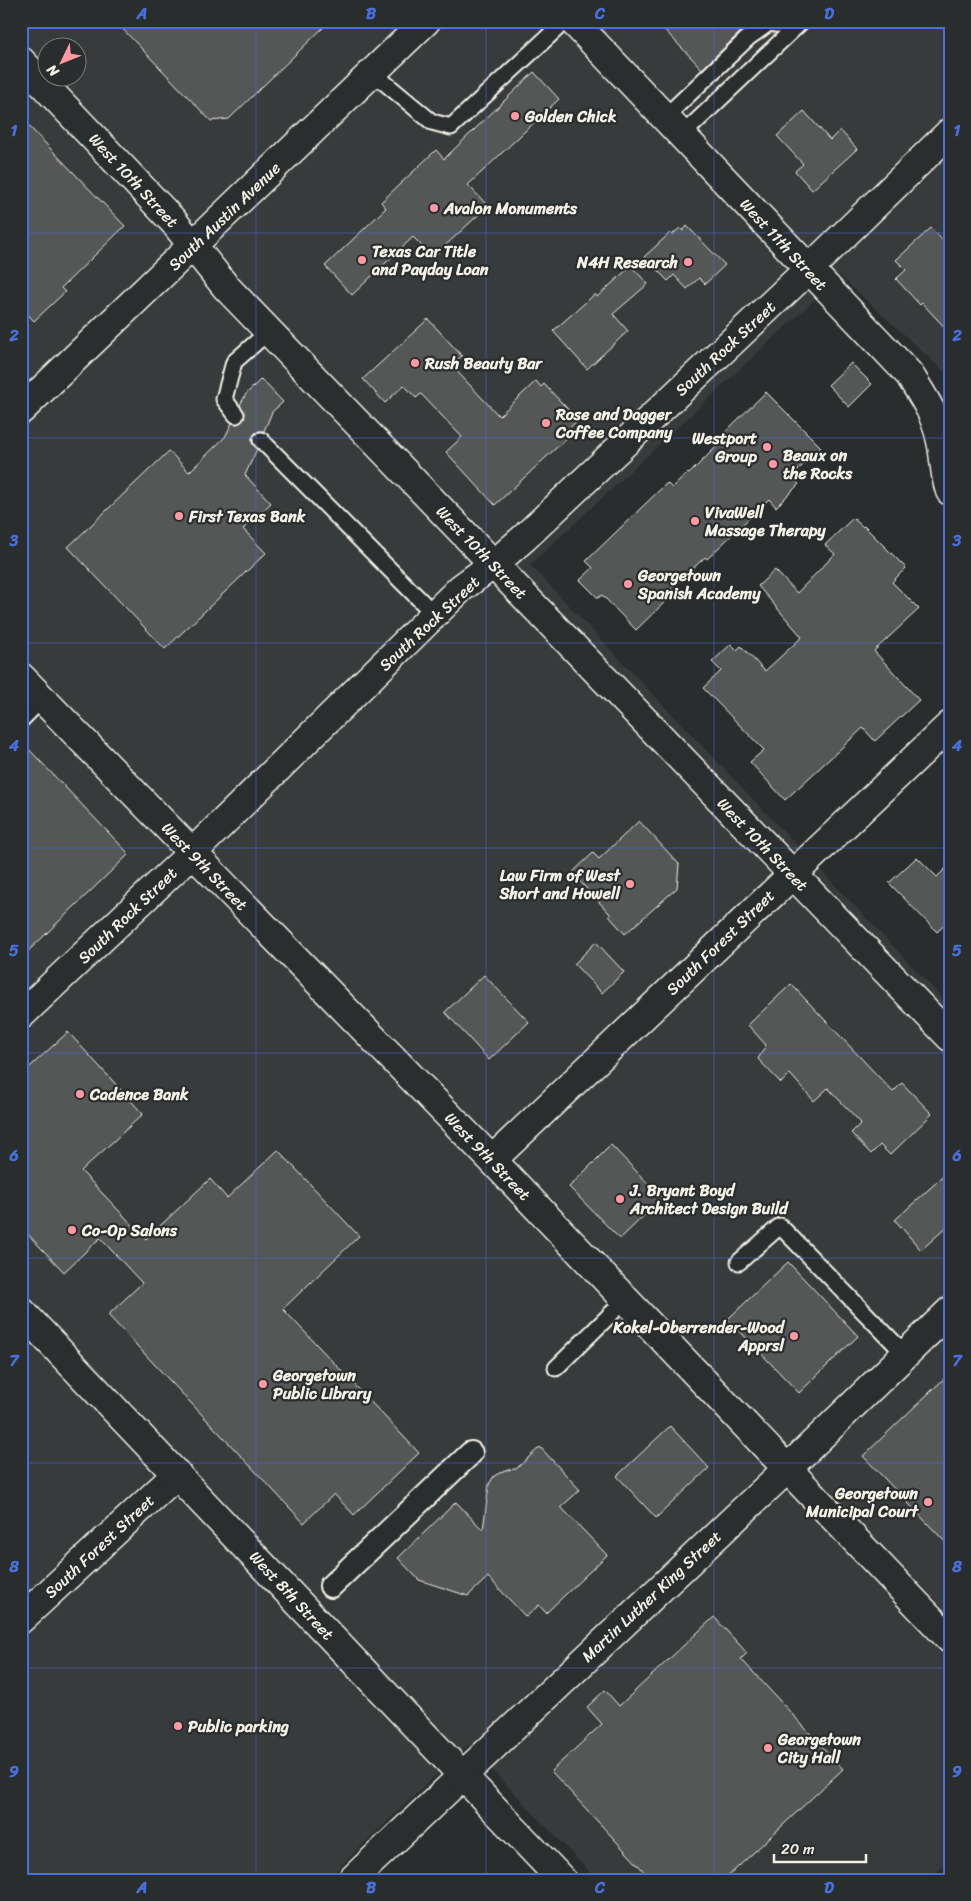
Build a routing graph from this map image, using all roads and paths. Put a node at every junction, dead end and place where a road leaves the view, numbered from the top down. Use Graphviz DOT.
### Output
graph roads {
  1 [pos="426,21"];
  2 [pos="565,21"];
  3 [pos="574,21"];
  4 [pos="799,24"];
  5 [pos="21,61"];
  6 [pos="372,73"];
  7 [pos="674,126"];
  8 [pos="950,132"];
  9 [pos="194,245"];
  10 [pos="809,269"];
  11 [pos="269,331"];
  12 [pos="21,410"];
  13 [pos="236,415"];
  14 [pos="261,440"];
  15 [pos="950,491"];
  16 [pos="494,564"];
  17 [pos="434,614"];
  18 [pos="21,678"];
  19 [pos="42,699"];
  20 [pos="21,720"];
  21 [pos="950,725"];
  22 [pos="192,853"];
  23 [pos="792,873"];
  24 [pos="21,1015"];
  25 [pos="950,1037"];
  26 [pos="492,1160"];
  27 [pos="739,1262"];
  28 [pos="625,1300"];
  29 [pos="21,1311"];
  30 [pos="950,1311"];
  31 [pos="905,1354"];
  32 [pos="556,1368"];
  33 [pos="471,1454"];
  34 [pos="787,1469"];
  35 [pos="178,1474"];
  36 [pos="331,1586"];
  37 [pos="21,1619"];
  38 [pos="950,1639"];
  39 [pos="461,1774"];
  40 [pos="352,1880"];
  41 [pos="562,1880"];
  1 -- 6 [label="street, South Austin Avenue"];
  2 -- 6 [label="lane"];
  3 -- 7 [label="street, West 11th Street"];
  4 -- 7 [label="lane"];
  4 -- 7 [label="lane"];
  5 -- 9 [label="street, West 10th Street"];
  6 -- 9 [label="street, South Austin Avenue"];
  7 -- 10 [label="street, West 11th Street"];
  8 -- 10 [label="street, South Rock Street"];
  9 -- 11 [label="street, West 10th Street"];
  9 -- 12 [label="street, South Austin Avenue"];
  10 -- 15 [label="street, West 11th Street"];
  10 -- 16 [label="street, South Rock Street"];
  11 -- 13 [label="lane"];
  11 -- 16 [label="street, West 10th Street"];
  14 -- 17 [label="lane"];
  16 -- 17 [label="street, South Rock Street"];
  16 -- 23 [label="street, West 10th Street"];
  17 -- 22 [label="street, South Rock Street"];
  18 -- 19 [label="street, West 9th Street"];
  19 -- 20 [label="lane"];
  19 -- 22 [label="street, West 9th Street"];
  21 -- 23 [label="street, South Forest Street"];
  22 -- 24 [label="street, South Rock Street"];
  22 -- 26 [label="street, West 9th Street"];
  23 -- 25 [label="street, West 10th Street"];
  23 -- 26 [label="street, South Forest Street"];
  26 -- 28 [label="street, West 9th Street"];
  27 -- 31 [label="lane"];
  28 -- 32 [label="lane"];
  28 -- 34 [label="street, West 9th Street"];
  29 -- 35 [label="street, West 8th Street"];
  30 -- 31 [label="street, Martin Luther King Street"];
  31 -- 34 [label="street, Martin Luther King Street"];
  33 -- 36 [label="street"];
  34 -- 38 [label="street, West 9th Street"];
  34 -- 39 [label="street, Martin Luther King Street"];
  35 -- 37 [label="street, South Forest Street"];
  35 -- 39 [label="street, West 8th Street"];
  39 -- 40 [label="street, Martin Luther King Street"];
  39 -- 41 [label="street, West 8th Street"];
}
